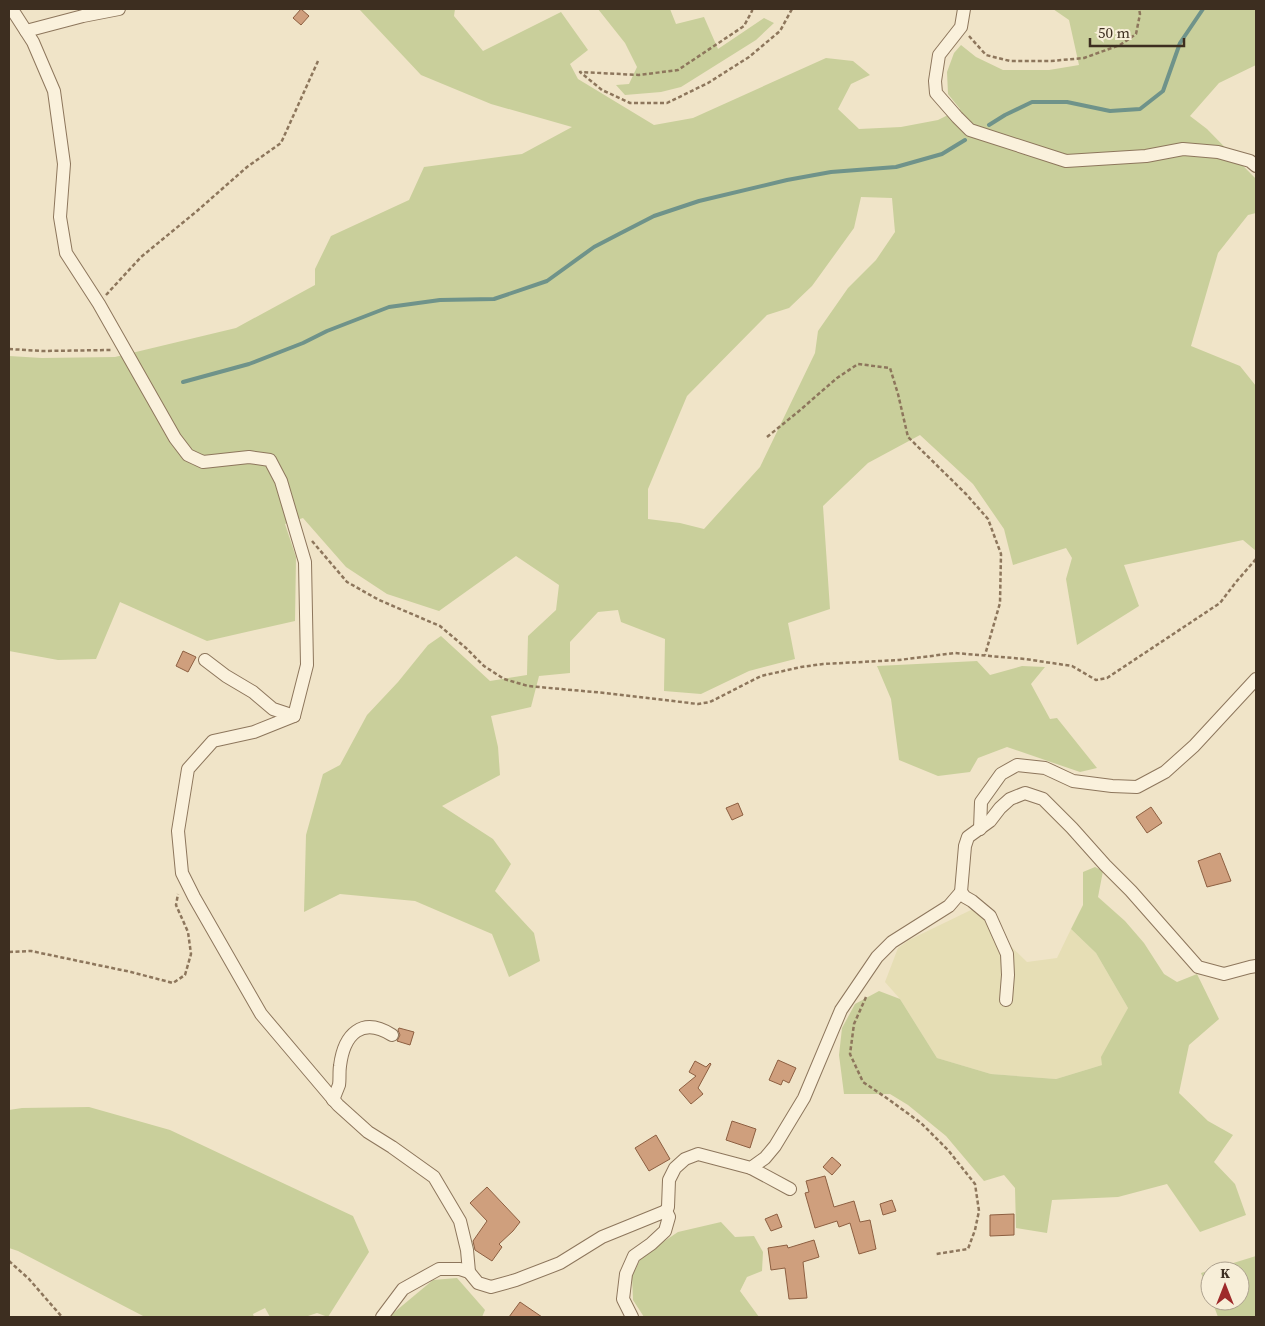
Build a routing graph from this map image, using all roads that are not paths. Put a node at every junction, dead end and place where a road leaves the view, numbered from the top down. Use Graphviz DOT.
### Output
graph roads {
  1 [pos="10,9"];
  2 [pos="119,9"];
  3 [pos="964,9"];
  4 [pos="26,31"];
  5 [pos="1256,166"];
  6 [pos="205,660"];
  7 [pos="1256,679"];
  8 [pos="294,716"];
  9 [pos="980,829"];
  10 [pos="961,892"];
  11 [pos="1256,966"];
  12 [pos="1006,1000"];
  13 [pos="392,1035"];
  14 [pos="333,1100"];
  15 [pos="751,1168"];
  16 [pos="790,1188"];
  17 [pos="666,1210"];
  18 [pos="469,1272"];
  19 [pos="382,1317"];
  20 [pos="632,1317"];
  1 -- 4 [label="street"];
  2 -- 4 [label="street"];
  3 -- 5 [label="street"];
  4 -- 8 [label="street"];
  6 -- 8 [label="street"];
  7 -- 9 [label="street"];
  8 -- 14 [label="street"];
  9 -- 10 [label="street"];
  9 -- 11 [label="street"];
  10 -- 12 [label="street"];
  10 -- 15 [label="street"];
  13 -- 14 [label="street"];
  14 -- 18 [label="street"];
  15 -- 16 [label="street"];
  15 -- 17 [label="street"];
  17 -- 18 [label="street"];
  17 -- 20 [label="street"];
  18 -- 19 [label="street"];
}
